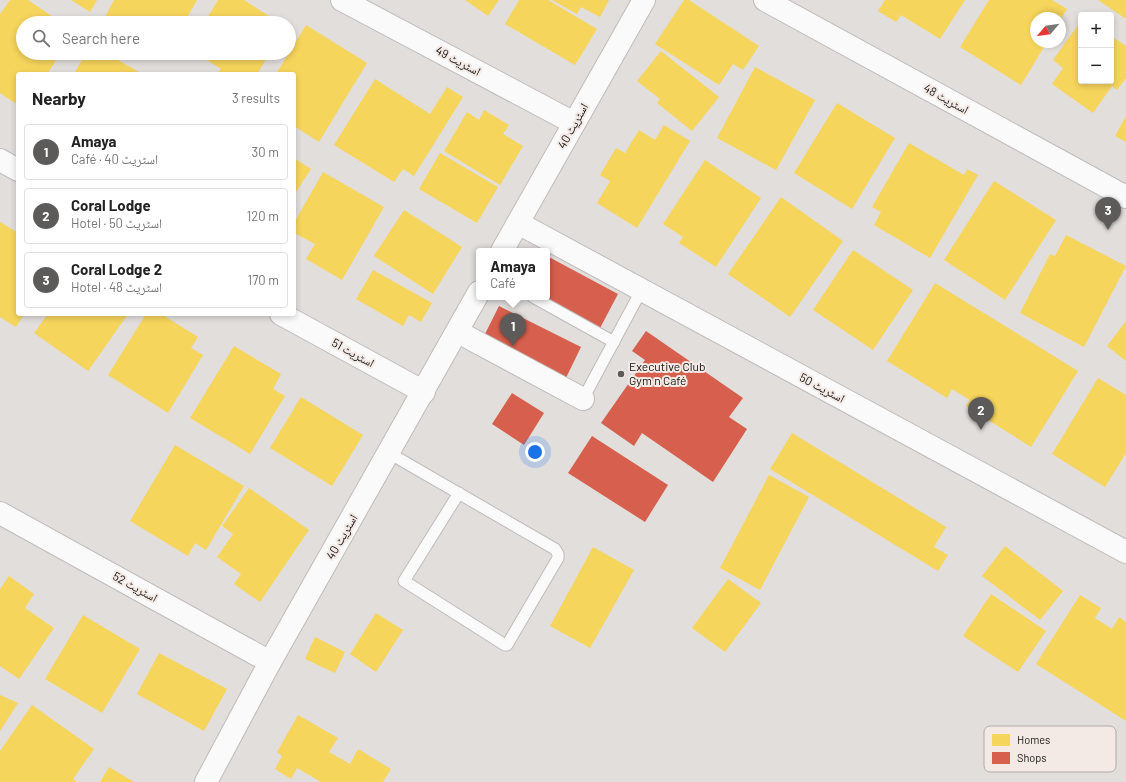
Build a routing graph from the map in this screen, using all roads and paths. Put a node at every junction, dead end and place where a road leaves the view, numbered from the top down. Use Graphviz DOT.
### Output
graph roads {
  1 [pos="342,0"];
  2 [pos="644,0"];
  3 [pos="765,0"];
  4 [pos="574,123"];
  5 [pos="0,160"];
  6 [pos="16,169"];
  7 [pos="1126,197"];
  8 [pos="518,223"];
  9 [pos="504,248"];
  10 [pos="641,291"];
  11 [pos="476,298"];
  12 [pos="538,300"];
  13 [pos="286,316"];
  14 [pos="458,332"];
  15 [pos="614,342"];
  16 [pos="424,392"];
  17 [pos="583,399"];
  18 [pos="389,453"];
  19 [pos="459,493"];
  20 [pos="0,513"];
  21 [pos="1126,552"];
  22 [pos="270,662"];
  23 [pos="206,782"];
  1 -- 4 [label="street, اسٹریٹ 49"];
  2 -- 4 [label="street, اسٹریٹ 40"];
  3 -- 7 [label="street, اسٹریٹ 48"];
  4 -- 8 [label="street, اسٹریٹ 40"];
  5 -- 6 [label="street"];
  8 -- 9 [label="street, اسٹریٹ 40"];
  8 -- 10 [label="street, اسٹریٹ 50"];
  10 -- 15 [label="lane"];
  10 -- 21 [label="street, اسٹریٹ 50"];
  11 -- 14 [label="street, اسٹریٹ 40"];
  12 -- 15 [label="lane"];
  13 -- 16 [label="street, اسٹریٹ 51"];
  14 -- 16 [label="street, اسٹریٹ 40"];
  14 -- 17 [label="street"];
  15 -- 17 [label="lane"];
  16 -- 18 [label="street, اسٹریٹ 40"];
  18 -- 19 [label="lane"];
  18 -- 22 [label="street, اسٹریٹ 40"];
  19 -- 19 [label="lane"];
  20 -- 22 [label="street, اسٹریٹ 52"];
  22 -- 23 [label="street, اسٹریٹ 40"];
}
